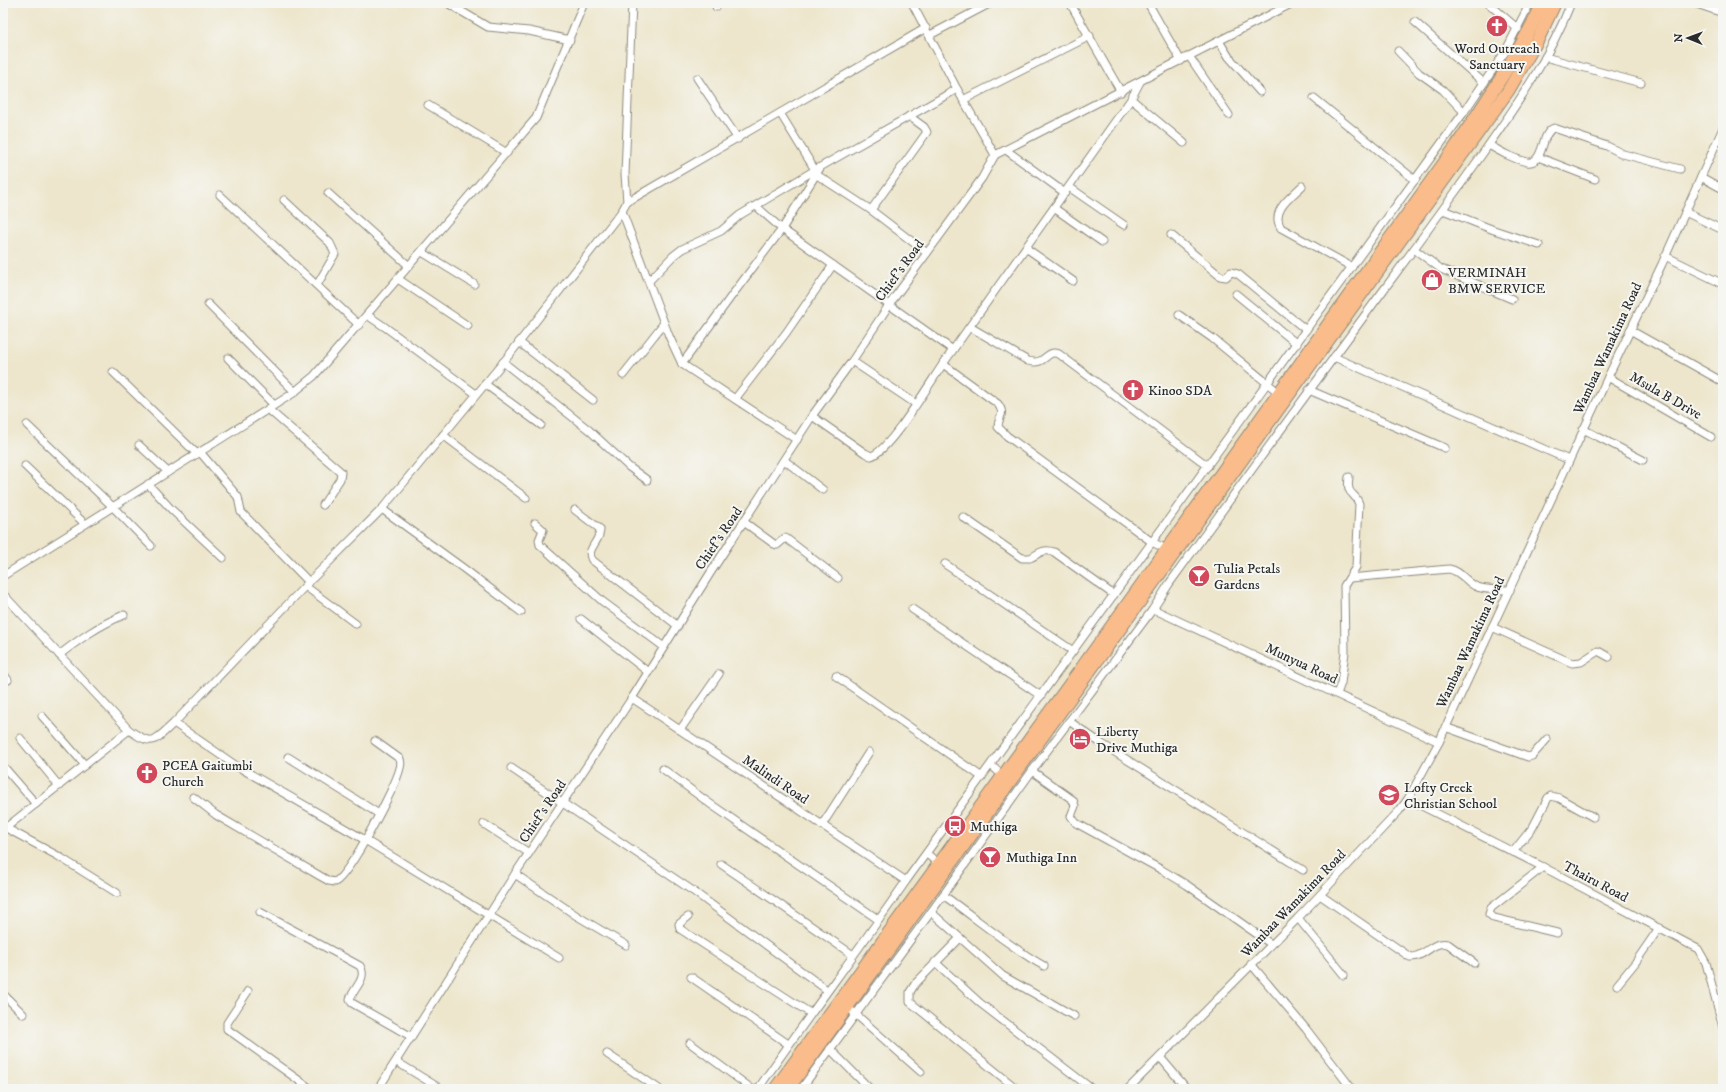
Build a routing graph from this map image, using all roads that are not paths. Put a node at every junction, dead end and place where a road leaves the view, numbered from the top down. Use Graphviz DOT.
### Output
graph roads {
  1 [pos="584,3"];
  2 [pos="632,3"];
  3 [pos="912,3"];
  4 [pos="991,3"];
  5 [pos="1070,3"];
  6 [pos="1148,3"];
  7 [pos="1293,3"];
  8 [pos="1488,3"];
  9 [pos="1530,3"];
  10 [pos="1543,3"];
  11 [pos="1555,3"];
  12 [pos="1571,3"];
  13 [pos="1694,3"];
  14 [pos="449,4"];
  15 [pos="1723,13"];
  16 [pos="1415,22"];
  17 [pos="1518,29"];
  18 [pos="928,32"];
  19 [pos="1090,36"];
  20 [pos="570,40"];
  21 [pos="1219,41"];
  22 [pos="1398,51"];
  23 [pos="1189,56"];
  24 [pos="1544,57"];
  25 [pos="1181,61"];
  26 [pos="697,78"];
  27 [pos="1140,82"];
  28 [pos="1484,83"];
  29 [pos="1641,83"];
  30 [pos="957,89"];
  31 [pos="1121,92"];
  32 [pos="1260,92"];
  33 [pos="1314,98"];
  34 [pos="1131,99"];
  35 [pos="963,100"];
  36 [pos="428,105"];
  37 [pos="1464,112"];
  38 [pos="780,113"];
  39 [pos="1229,115"];
  40 [pos="908,116"];
  41 [pos="1723,128"];
  42 [pos="738,139"];
  43 [pos="1184,143"];
  44 [pos="1489,145"];
  45 [pos="1006,150"];
  46 [pos="507,153"];
  47 [pos="995,155"];
  48 [pos="1538,157"];
  49 [pos="1680,169"];
  50 [pos="817,171"];
  51 [pos="1701,177"];
  52 [pos="1595,179"];
  53 [pos="1415,180"];
  54 [pos="1302,186"];
  55 [pos="1723,189"];
  56 [pos="1067,190"];
  57 [pos="328,193"];
  58 [pos="220,195"];
  59 [pos="284,200"];
  60 [pos="627,202"];
  61 [pos="756,206"];
  62 [pos="1054,208"];
  63 [pos="871,210"];
  64 [pos="1443,210"];
  65 [pos="622,211"];
  66 [pos="1685,212"];
  67 [pos="1124,225"];
  68 [pos="782,229"];
  69 [pos="1380,230"];
  70 [pos="1723,230"];
  71 [pos="1171,235"];
  72 [pos="1102,242"];
  73 [pos="1539,245"];
  74 [pos="1026,248"];
  75 [pos="1414,249"];
  76 [pos="422,252"];
  77 [pos="1379,252"];
  78 [pos="927,253"];
  79 [pos="1665,256"];
  80 [pos="834,265"];
  81 [pos="410,266"];
  82 [pos="1352,267"];
  83 [pos="398,279"];
  84 [pos="649,281"];
  85 [pos="1073,281"];
  86 [pos="474,284"];
  87 [pos="1723,284"];
  88 [pos="317,285"];
  89 [pos="1236,294"];
  90 [pos="1512,299"];
  91 [pos="208,304"];
  92 [pos="889,305"];
  93 [pos="1179,315"];
  94 [pos="367,316"];
  95 [pos="664,323"];
  96 [pos="359,325"];
  97 [pos="468,326"];
  98 [pos="970,327"];
  99 [pos="1306,330"];
  100 [pos="1630,330"];
  101 [pos="519,342"];
  102 [pos="1297,344"];
  103 [pos="953,350"];
  104 [pos="1334,356"];
  105 [pos="228,358"];
  106 [pos="852,360"];
  107 [pos="503,362"];
  108 [pos="682,364"];
  109 [pos="943,364"];
  110 [pos="113,372"];
  111 [pos="623,375"];
  112 [pos="1608,377"];
  113 [pos="1723,382"];
  114 [pos="1269,383"];
  115 [pos="485,384"];
  116 [pos="1309,390"];
  117 [pos="295,392"];
  118 [pos="1278,392"];
  119 [pos="476,394"];
  120 [pos="593,400"];
  121 [pos="735,400"];
  122 [pos="916,404"];
  123 [pos="271,407"];
  124 [pos="812,416"];
  125 [pos="27,424"];
  126 [pos="541,425"];
  127 [pos="1584,429"];
  128 [pos="444,433"];
  129 [pos="1711,437"];
  130 [pos="797,440"];
  131 [pos="138,445"];
  132 [pos="1445,448"];
  133 [pos="198,453"];
  134 [pos="784,460"];
  135 [pos="1569,460"];
  136 [pos="1643,460"];
  137 [pos="26,466"];
  138 [pos="1208,466"];
  139 [pos="168,472"];
  140 [pos="1349,477"];
  141 [pos="510,480"];
  142 [pos="647,480"];
  143 [pos="148,484"];
  144 [pos="823,490"];
  145 [pos="526,498"];
  146 [pos="323,505"];
  147 [pos="113,506"];
  148 [pos="382,509"];
  149 [pos="575,510"];
  150 [pos="963,517"];
  151 [pos="744,522"];
  152 [pos="536,523"];
  153 [pos="85,524"];
  154 [pos="1152,542"];
  155 [pos="1181,544"];
  156 [pos="151,546"];
  157 [pos="1166,549"];
  158 [pos="1192,552"];
  159 [pos="223,558"];
  160 [pos="945,564"];
  161 [pos="3,576"];
  162 [pos="1157,577"];
  163 [pos="838,578"];
  164 [pos="1350,578"];
  165 [pos="307,584"];
  166 [pos="1169,584"];
  167 [pos="1510,590"];
  168 [pos="3,594"];
  169 [pos="1114,595"];
  170 [pos="6,603"];
  171 [pos="912,609"];
  172 [pos="1153,609"];
  173 [pos="521,612"];
  174 [pos="124,615"];
  175 [pos="581,620"];
  176 [pos="356,624"];
  177 [pos="678,626"];
  178 [pos="1492,628"];
  179 [pos="664,647"];
  180 [pos="1074,651"];
  181 [pos="59,655"];
  182 [pos="1609,657"];
  183 [pos="1093,666"];
  184 [pos="648,672"];
  185 [pos="3,674"];
  186 [pos="719,674"];
  187 [pos="1104,674"];
  188 [pos="836,676"];
  189 [pos="8,680"];
  190 [pos="1337,694"];
  191 [pos="1041,696"];
  192 [pos="632,698"];
  193 [pos="42,716"];
  194 [pos="1069,721"];
  195 [pos="174,723"];
  196 [pos="1445,727"];
  197 [pos="129,730"];
  198 [pos="680,730"];
  199 [pos="20,738"];
  200 [pos="1547,739"];
  201 [pos="375,741"];
  202 [pos="1439,742"];
  203 [pos="869,752"];
  204 [pos="288,757"];
  205 [pos="85,765"];
  206 [pos="991,765"];
  207 [pos="3,766"];
  208 [pos="511,768"];
  209 [pos="663,769"];
  210 [pos="1032,771"];
  211 [pos="1003,776"];
  212 [pos="982,777"];
  213 [pos="59,786"];
  214 [pos="193,797"];
  215 [pos="1408,799"];
  216 [pos="563,803"];
  217 [pos="36,804"];
  218 [pos="379,814"];
  219 [pos="1593,817"];
  220 [pos="484,824"];
  221 [pos="822,825"];
  222 [pos="5,829"];
  223 [pos="365,840"];
  224 [pos="1513,852"];
  225 [pos="529,853"];
  226 [pos="927,854"];
  227 [pos="721,864"];
  228 [pos="943,866"];
  229 [pos="1543,867"];
  230 [pos="1303,870"];
  231 [pos="515,874"];
  232 [pos="958,875"];
  233 [pos="906,881"];
  234 [pos="117,893"];
  235 [pos="943,895"];
  236 [pos="1320,895"];
  237 [pos="260,912"];
  238 [pos="931,912"];
  239 [pos="489,916"];
  240 [pos="688,917"];
  241 [pos="1298,918"];
  242 [pos="880,920"];
  243 [pos="1659,928"];
  244 [pos="1557,933"];
  245 [pos="960,938"];
  246 [pos="1271,944"];
  247 [pos="626,945"];
  248 [pos="853,955"];
  249 [pos="559,958"];
  250 [pos="935,962"];
  251 [pos="1474,963"];
  252 [pos="1252,964"];
  253 [pos="1044,966"];
  254 [pos="1344,975"];
  255 [pos="691,977"];
  256 [pos="1617,984"];
  257 [pos="827,990"];
  258 [pos="248,991"];
  259 [pos="3,994"];
  260 [pos="852,1010"];
  261 [pos="810,1013"];
  262 [pos="23,1014"];
  263 [pos="1074,1016"];
  264 [pos="1723,1027"];
  265 [pos="412,1037"];
  266 [pos="690,1043"];
  267 [pos="788,1044"];
  268 [pos="830,1049"];
  269 [pos="607,1054"];
  270 [pos="1160,1057"];
  271 [pos="397,1062"];
  272 [pos="921,1072"];
  273 [pos="311,1089"];
  274 [pos="378,1089"];
  275 [pos="441,1089"];
  276 [pos="659,1089"];
  277 [pos="752,1089"];
  278 [pos="758,1089"];
  279 [pos="775,1089"];
  280 [pos="788,1089"];
  281 [pos="801,1089"];
  282 [pos="870,1089"];
  283 [pos="1017,1089"];
  284 [pos="1092,1089"];
  285 [pos="1128,1089"];
  286 [pos="1187,1089"];
  287 [pos="1352,1089"];
  1 -- 20 [label="street"];
  2 -- 60 [label="street"];
  3 -- 18 [label="street"];
  4 -- 18 [label="street"];
  5 -- 19 [label="street"];
  6 -- 25 [label="street"];
  7 -- 21 [label="street"];
  8 -- 17 [label="street"];
  9 -- 17 [label="street"];
  10 -- 77 [label="highway"];
  11 -- 155 [label="highway"];
  12 -- 24 [label="street"];
  13 -- 15 [label="street"];
  14 -- 20 [label="street"];
  16 -- 28 [label="street"];
  17 -- 28 [label="street"];
  18 -- 30 [label="street"];
  18 -- 38 [label="street"];
  19 -- 31 [label="street"];
  19 -- 35 [label="street"];
  20 -- 46 [label="street"];
  21 -- 23 [label="street"];
  21 -- 32 [label="street"];
  22 -- 37 [label="street"];
  23 -- 25 [label="street"];
  23 -- 39 [label="street"];
  24 -- 29 [label="street"];
  24 -- 44 [label="street"];
  25 -- 27 [label="street"];
  26 -- 42 [label="street"];
  27 -- 31 [label="street"];
  27 -- 34 [label="street"];
  28 -- 37 [label="street"];
  30 -- 35 [label="street"];
  30 -- 40 [label="street"];
  31 -- 45 [label="street"];
  33 -- 53 [label="street"];
  34 -- 43 [label="street"];
  34 -- 56 [label="street"];
  35 -- 47 [label="street"];
  36 -- 46 [label="street"];
  37 -- 53 [label="street"];
  38 -- 42 [label="street"];
  38 -- 50 [label="street"];
  40 -- 50 [label="street"];
  40 -- 63 [label="street"];
  41 -- 51 [label="street, Wambaa Wamakima Road"];
  42 -- 60 [label="street"];
  44 -- 48 [label="street"];
  44 -- 64 [label="street"];
  45 -- 47 [label="street"];
  45 -- 56 [label="street"];
  46 -- 76 [label="street"];
  47 -- 78 [label="street, Chief's Road"];
  48 -- 49 [label="street"];
  48 -- 52 [label="street"];
  50 -- 61 [label="street"];
  50 -- 63 [label="street"];
  50 -- 68 [label="street"];
  51 -- 55 [label="street"];
  51 -- 66 [label="street, Wambaa Wamakima Road"];
  53 -- 69 [label="street"];
  54 -- 82 [label="street"];
  56 -- 62 [label="street"];
  56 -- 67 [label="street"];
  57 -- 81 [label="street"];
  58 -- 88 [label="street"];
  59 -- 88 [label="street"];
  60 -- 65 [label="street"];
  61 -- 68 [label="street"];
  61 -- 84 [label="street"];
  62 -- 72 [label="street"];
  62 -- 74 [label="street"];
  63 -- 78 [label="street"];
  64 -- 73 [label="street"];
  64 -- 75 [label="street"];
  65 -- 84 [label="street"];
  65 -- 101 [label="street"];
  66 -- 70 [label="street"];
  66 -- 79 [label="street, Wambaa Wamakima Road"];
  68 -- 80 [label="street"];
  68 -- 108 [label="street"];
  69 -- 77 [label="street"];
  69 -- 82 [label="street"];
  71 -- 99 [label="street"];
  74 -- 85 [label="street"];
  74 -- 98 [label="street"];
  75 -- 90 [label="street"];
  75 -- 104 [label="street"];
  76 -- 81 [label="street"];
  76 -- 86 [label="street"];
  77 -- 118 [label="highway"];
  78 -- 92 [label="street, Chief's Road"];
  79 -- 87 [label="street"];
  79 -- 100 [label="street, Wambaa Wamakima Road"];
  80 -- 92 [label="street"];
  80 -- 121 [label="street"];
  81 -- 83 [label="street"];
  82 -- 99 [label="street"];
  83 -- 94 [label="street"];
  83 -- 97 [label="street"];
  84 -- 95 [label="street"];
  88 -- 96 [label="street"];
  89 -- 102 [label="street"];
  91 -- 117 [label="street"];
  92 -- 103 [label="street"];
  92 -- 106 [label="street, Chief's Road"];
  93 -- 114 [label="street"];
  94 -- 96 [label="street"];
  94 -- 119 [label="street"];
  95 -- 108 [label="street"];
  95 -- 111 [label="street"];
  96 -- 117 [label="street"];
  98 -- 103 [label="street"];
  98 -- 138 [label="street"];
  99 -- 102 [label="street"];
  100 -- 112 [label="street, Wambaa Wamakima Road"];
  100 -- 113 [label="street"];
  101 -- 107 [label="street"];
  101 -- 120 [label="street"];
  102 -- 114 [label="street"];
  103 -- 109 [label="street"];
  104 -- 116 [label="street"];
  104 -- 135 [label="street"];
  105 -- 123 [label="street"];
  106 -- 122 [label="street"];
  106 -- 124 [label="street, Chief's Road"];
  107 -- 115 [label="street"];
  107 -- 142 [label="street"];
  108 -- 121 [label="street"];
  109 -- 122 [label="street"];
  109 -- 154 [label="street"];
  110 -- 133 [label="street"];
  112 -- 127 [label="street, Wambaa Wamakima Road"];
  112 -- 129 [label="street, Msula B Drive"];
  114 -- 118 [label="street"];
  114 -- 138 [label="street"];
  115 -- 119 [label="street"];
  115 -- 126 [label="street"];
  116 -- 132 [label="street"];
  116 -- 158 [label="street"];
  117 -- 123 [label="street"];
  118 -- 157 [label="highway"];
  119 -- 128 [label="street"];
  121 -- 130 [label="street"];
  122 -- 124 [label="street"];
  123 -- 133 [label="street"];
  123 -- 146 [label="street"];
  124 -- 130 [label="street, Chief's Road"];
  125 -- 147 [label="street"];
  127 -- 135 [label="street, Wambaa Wamakima Road"];
  127 -- 136 [label="street"];
  128 -- 141 [label="street"];
  128 -- 145 [label="street"];
  128 -- 148 [label="street"];
  130 -- 134 [label="street, Chief's Road"];
  131 -- 139 [label="street"];
  133 -- 139 [label="street"];
  133 -- 165 [label="street"];
  134 -- 144 [label="street"];
  134 -- 151 [label="street, Chief's Road"];
  135 -- 167 [label="street, Wambaa Wamakima Road"];
  137 -- 153 [label="street"];
  138 -- 154 [label="street"];
  139 -- 143 [label="street"];
  140 -- 164 [label="street"];
  143 -- 147 [label="street"];
  143 -- 159 [label="street"];
  147 -- 153 [label="street"];
  147 -- 156 [label="street"];
  148 -- 165 [label="street"];
  148 -- 173 [label="street"];
  149 -- 177 [label="street"];
  150 -- 169 [label="street"];
  151 -- 163 [label="street"];
  151 -- 177 [label="street, Chief's Road"];
  152 -- 179 [label="street"];
  153 -- 161 [label="street"];
  154 -- 157 [label="street"];
  154 -- 169 [label="street"];
  155 -- 158 [label="street"];
  155 -- 162 [label="highway"];
  157 -- 211 [label="highway"];
  158 -- 166 [label="street"];
  160 -- 180 [label="street"];
  162 -- 166 [label="street"];
  162 -- 183 [label="highway"];
  164 -- 167 [label="street"];
  164 -- 190 [label="street"];
  165 -- 176 [label="street"];
  165 -- 195 [label="street"];
  166 -- 172 [label="street"];
  167 -- 178 [label="street, Wambaa Wamakima Road"];
  168 -- 170 [label="street"];
  169 -- 180 [label="street"];
  170 -- 181 [label="street"];
  171 -- 191 [label="street"];
  172 -- 187 [label="street"];
  172 -- 190 [label="street, Munyua Road"];
  174 -- 181 [label="street"];
  175 -- 184 [label="street"];
  177 -- 179 [label="street, Chief's Road"];
  178 -- 182 [label="street"];
  178 -- 196 [label="street, Wambaa Wamakima Road"];
  179 -- 184 [label="street, Chief's Road"];
  180 -- 191 [label="street"];
  181 -- 197 [label="street"];
  183 -- 187 [label="street"];
  183 -- 228 [label="highway"];
  184 -- 192 [label="street, Chief's Road"];
  185 -- 189 [label="street"];
  186 -- 198 [label="street"];
  187 -- 194 [label="street"];
  188 -- 212 [label="street"];
  190 -- 202 [label="street, Munyua Road"];
  191 -- 206 [label="street"];
  192 -- 198 [label="street, Malindi Road"];
  192 -- 216 [label="street, Chief's Road"];
  193 -- 205 [label="street"];
  194 -- 210 [label="street"];
  194 -- 230 [label="street"];
  195 -- 197 [label="street"];
  195 -- 223 [label="street"];
  196 -- 200 [label="street"];
  196 -- 202 [label="street, Wambaa Wamakima Road"];
  197 -- 205 [label="street"];
  198 -- 221 [label="street, Malindi Road"];
  199 -- 213 [label="street"];
  201 -- 218 [label="street"];
  202 -- 215 [label="street, Wambaa Wamakima Road"];
  203 -- 221 [label="street"];
  204 -- 218 [label="street"];
  205 -- 213 [label="street"];
  206 -- 211 [label="street"];
  206 -- 212 [label="street"];
  207 -- 217 [label="street"];
  208 -- 216 [label="street"];
  209 -- 242 [label="street"];
  210 -- 232 [label="street"];
  210 -- 246 [label="street"];
  211 -- 228 [label="highway"];
  212 -- 226 [label="street"];
  213 -- 217 [label="street"];
  214 -- 223 [label="street"];
  215 -- 224 [label="street, Thairu Road"];
  215 -- 236 [label="street, Wambaa Wamakima Road"];
  216 -- 225 [label="street, Chief's Road"];
  216 -- 257 [label="street"];
  217 -- 222 [label="street"];
  218 -- 223 [label="street"];
  219 -- 224 [label="street"];
  220 -- 225 [label="street"];
  221 -- 233 [label="street, Malindi Road"];
  222 -- 234 [label="street"];
  223 -- 239 [label="street"];
  224 -- 229 [label="street, Thairu Road"];
  225 -- 231 [label="street, Chief's Road"];
  226 -- 228 [label="street"];
  226 -- 233 [label="street"];
  227 -- 248 [label="street"];
  228 -- 232 [label="street"];
  228 -- 260 [label="highway"];
  228 -- 279 [label="highway"];
  229 -- 243 [label="street, Thairu Road"];
  229 -- 244 [label="street"];
  231 -- 239 [label="street, Chief's Road"];
  231 -- 247 [label="street"];
  232 -- 235 [label="street"];
  233 -- 242 [label="street"];
  235 -- 238 [label="street"];
  235 -- 253 [label="street"];
  236 -- 241 [label="street, Wambaa Wamakima Road"];
  236 -- 251 [label="street"];
  237 -- 265 [label="street"];
  238 -- 245 [label="street"];
  238 -- 260 [label="street"];
  239 -- 249 [label="street"];
  239 -- 265 [label="street, Chief's Road"];
  240 -- 261 [label="street"];
  241 -- 246 [label="street, Wambaa Wamakima Road"];
  241 -- 254 [label="street"];
  242 -- 248 [label="street"];
  243 -- 256 [label="street"];
  243 -- 264 [label="street, Thairu Road"];
  245 -- 250 [label="street"];
  245 -- 263 [label="street"];
  246 -- 252 [label="street, Wambaa Wamakima Road"];
  248 -- 257 [label="street"];
  250 -- 283 [label="street"];
  250 -- 284 [label="street"];
  252 -- 270 [label="street, Wambaa Wamakima Road"];
  252 -- 287 [label="street"];
  255 -- 267 [label="street"];
  257 -- 261 [label="street"];
  258 -- 273 [label="street"];
  259 -- 262 [label="street"];
  260 -- 268 [label="street"];
  260 -- 272 [label="street"];
  260 -- 280 [label="highway"];
  261 -- 267 [label="street"];
  265 -- 271 [label="street, Chief's Road"];
  266 -- 277 [label="street"];
  267 -- 278 [label="street"];
  268 -- 281 [label="street"];
  268 -- 282 [label="street"];
  269 -- 276 [label="street"];
  270 -- 285 [label="street, Wambaa Wamakima Road"];
  270 -- 286 [label="street"];
  271 -- 274 [label="street, Chief's Road"];
  271 -- 275 [label="street"];
}
